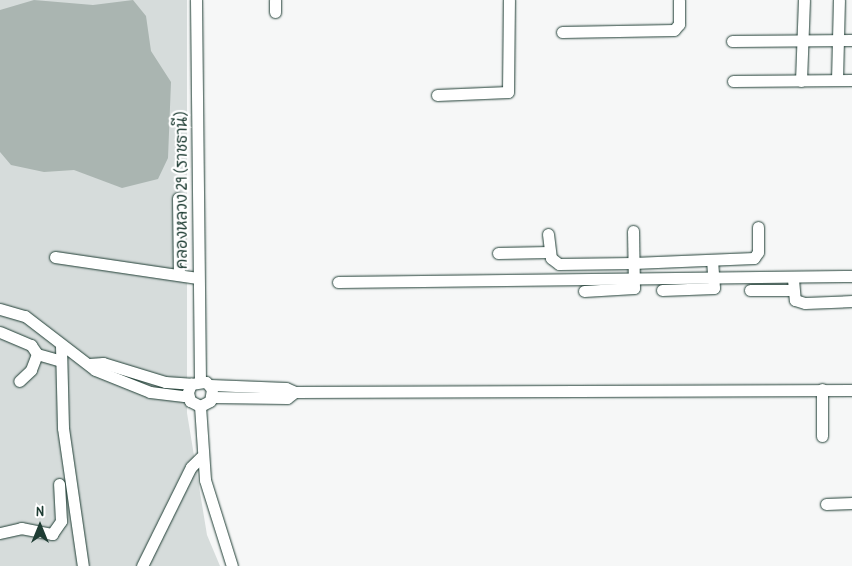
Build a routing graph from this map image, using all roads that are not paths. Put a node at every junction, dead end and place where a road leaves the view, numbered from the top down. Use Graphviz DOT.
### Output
graph roads {
  1 [pos="196,0"];
  2 [pos="509,0"];
  3 [pos="679,0"];
  4 [pos="804,0"];
  5 [pos="839,0"];
  6 [pos="562,32"];
  7 [pos="838,40"];
  8 [pos="852,40"];
  9 [pos="732,41"];
  10 [pos="802,41"];
  11 [pos="837,80"];
  12 [pos="852,80"];
  13 [pos="732,81"];
  14 [pos="801,81"];
  15 [pos="437,95"];
  16 [pos="178,198"];
  17 [pos="758,227"];
  18 [pos="633,231"];
  19 [pos="548,234"];
  20 [pos="549,252"];
  21 [pos="498,253"];
  22 [pos="55,257"];
  23 [pos="712,260"];
  24 [pos="634,263"];
  25 [pos="559,264"];
  26 [pos="179,275"];
  27 [pos="852,276"];
  28 [pos="198,278"];
  29 [pos="634,280"];
  30 [pos="714,280"];
  31 [pos="559,281"];
  32 [pos="338,282"];
  33 [pos="793,284"];
  34 [pos="662,290"];
  35 [pos="750,290"];
  36 [pos="584,292"];
  37 [pos="852,301"];
  38 [pos="0,309"];
  39 [pos="0,332"];
  40 [pos="61,346"];
  41 [pos="37,354"];
  42 [pos="61,361"];
  43 [pos="90,364"];
  44 [pos="19,380"];
  45 [pos="200,383"];
  46 [pos="822,389"];
  47 [pos="852,390"];
  48 [pos="295,392"];
  49 [pos="188,397"];
  50 [pos="212,397"];
  51 [pos="200,406"];
  52 [pos="822,436"];
  53 [pos="201,457"];
  54 [pos="59,484"];
  55 [pos="852,503"];
  56 [pos="826,504"];
  57 [pos="0,533"];
  58 [pos="83,566"];
  59 [pos="142,566"];
  60 [pos="232,566"];
  1 -- 28 [label="street, คลองหลวง 29 (ราชธานี)"];
  2 -- 15 [label="street"];
  3 -- 6 [label="street"];
  4 -- 10 [label="street"];
  5 -- 7 [label="street"];
  7 -- 8 [label="street"];
  7 -- 10 [label="street"];
  7 -- 11 [label="street"];
  9 -- 10 [label="street"];
  10 -- 14 [label="street"];
  11 -- 12 [label="street"];
  11 -- 14 [label="street"];
  13 -- 14 [label="street"];
  16 -- 26 [label="street"];
  17 -- 23 [label="street"];
  18 -- 24 [label="street"];
  19 -- 20 [label="street"];
  20 -- 21 [label="street"];
  20 -- 25 [label="street"];
  22 -- 26 [label="street"];
  23 -- 24 [label="street"];
  23 -- 30 [label="street"];
  24 -- 25 [label="street"];
  24 -- 29 [label="street"];
  25 -- 31 [label="street"];
  26 -- 28 [label="street"];
  27 -- 33 [label="street"];
  28 -- 45 [label="street, คลองหลวง 29 (ราชธานี)"];
  29 -- 30 [label="street"];
  29 -- 31 [label="street"];
  29 -- 36 [label="street"];
  30 -- 33 [label="street"];
  30 -- 34 [label="street"];
  31 -- 32 [label="street"];
  33 -- 35 [label="street"];
  33 -- 37 [label="street"];
  38 -- 40 [label="street"];
  39 -- 41 [label="street"];
  40 -- 42 [label="street"];
  40 -- 43 [label="street"];
  41 -- 42 [label="street"];
  41 -- 44 [label="street"];
  42 -- 58 [label="street"];
  43 -- 45 [label="street"];
  43 -- 49 [label="street"];
  45 -- 48 [label="street"];
  45 -- 49 [label="street"];
  45 -- 50 [label="street"];
  46 -- 47 [label="street"];
  46 -- 48 [label="street"];
  46 -- 52 [label="street"];
  48 -- 50 [label="street"];
  49 -- 51 [label="street"];
  50 -- 51 [label="street"];
  51 -- 53 [label="street"];
  53 -- 59 [label="street"];
  53 -- 60 [label="street"];
  54 -- 57 [label="street"];
  55 -- 56 [label="street"];
}
